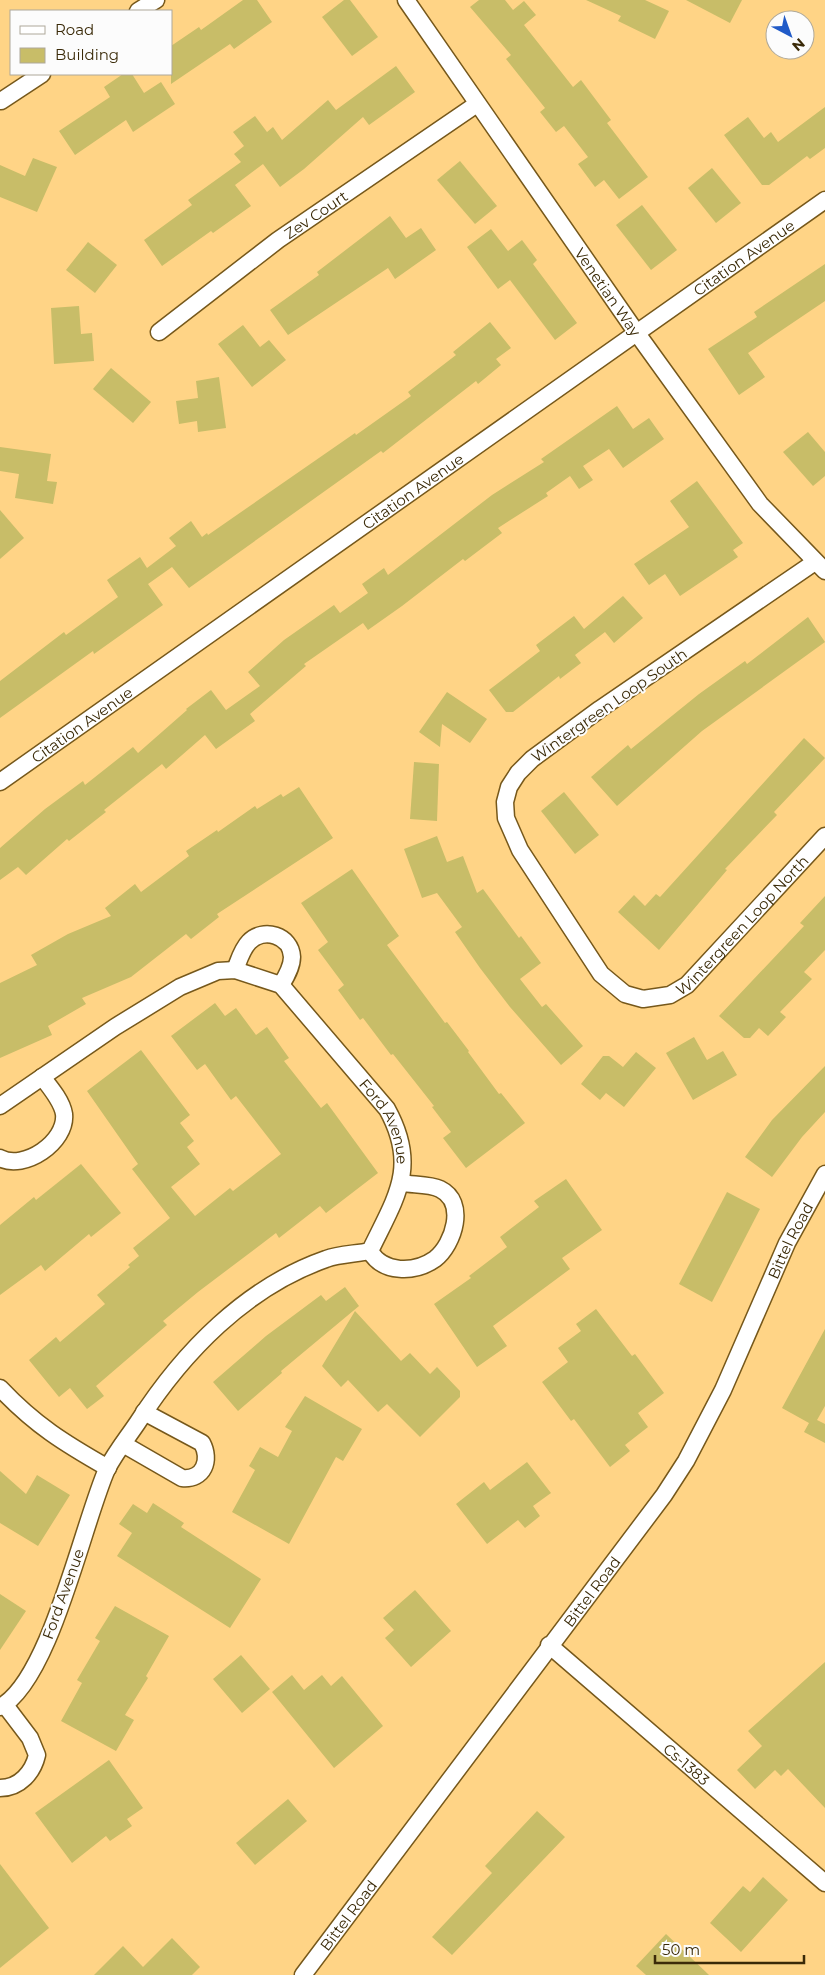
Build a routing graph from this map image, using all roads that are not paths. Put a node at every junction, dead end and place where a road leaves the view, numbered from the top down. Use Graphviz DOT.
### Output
graph roads {
  1 [pos="156,0"];
  2 [pos="406,0"];
  3 [pos="140,10"];
  4 [pos="40,75"];
  5 [pos="1,101"];
  6 [pos="477,104"];
  7 [pos="825,200"];
  8 [pos="159,332"];
  9 [pos="636,332"];
  10 [pos="820,567"];
  11 [pos="0,782"];
  12 [pos="825,836"];
  13 [pos="566,921"];
  14 [pos="235,970"];
  15 [pos="281,986"];
  16 [pos="42,1076"];
  17 [pos="0,1106"];
  18 [pos="0,1158"];
  19 [pos="825,1174"];
  20 [pos="402,1183"];
  21 [pos="370,1251"];
  22 [pos="0,1388"];
  23 [pos="144,1412"];
  24 [pos="123,1444"];
  25 [pos="108,1468"];
  26 [pos="550,1645"];
  27 [pos="2,1706"];
  28 [pos="0,1788"];
  29 [pos="825,1883"];
  30 [pos="303,1975"];
  1 -- 3 [label="street"];
  2 -- 6 [label="street, Venetian Way"];
  4 -- 5 [label="street"];
  6 -- 8 [label="street, Zev Court"];
  6 -- 9 [label="street, Venetian Way"];
  7 -- 9 [label="street, Citation Avenue"];
  9 -- 10 [label="street, Venetian Way"];
  9 -- 11 [label="street, Citation Avenue"];
  10 -- 13 [label="street, Wintergreen Loop South"];
  12 -- 13 [label="street, Wintergreen Loop North"];
  14 -- 15 [label="street"];
  14 -- 15 [label="street"];
  14 -- 16 [label="street"];
  15 -- 20 [label="street, Ford Avenue"];
  16 -- 17 [label="street"];
  16 -- 18 [label="street"];
  19 -- 26 [label="street, Bittel Road"];
  20 -- 21 [label="street, Ford Avenue"];
  20 -- 21 [label="street"];
  21 -- 23 [label="street, Ford Avenue"];
  22 -- 25 [label="street"];
  23 -- 24 [label="street, Ford Avenue"];
  23 -- 24 [label="street"];
  24 -- 25 [label="street, Ford Avenue"];
  25 -- 27 [label="street, Ford Avenue"];
  26 -- 29 [label="street, Cs-1383"];
  26 -- 30 [label="street, Bittel Road"];
  27 -- 28 [label="street"];
}
